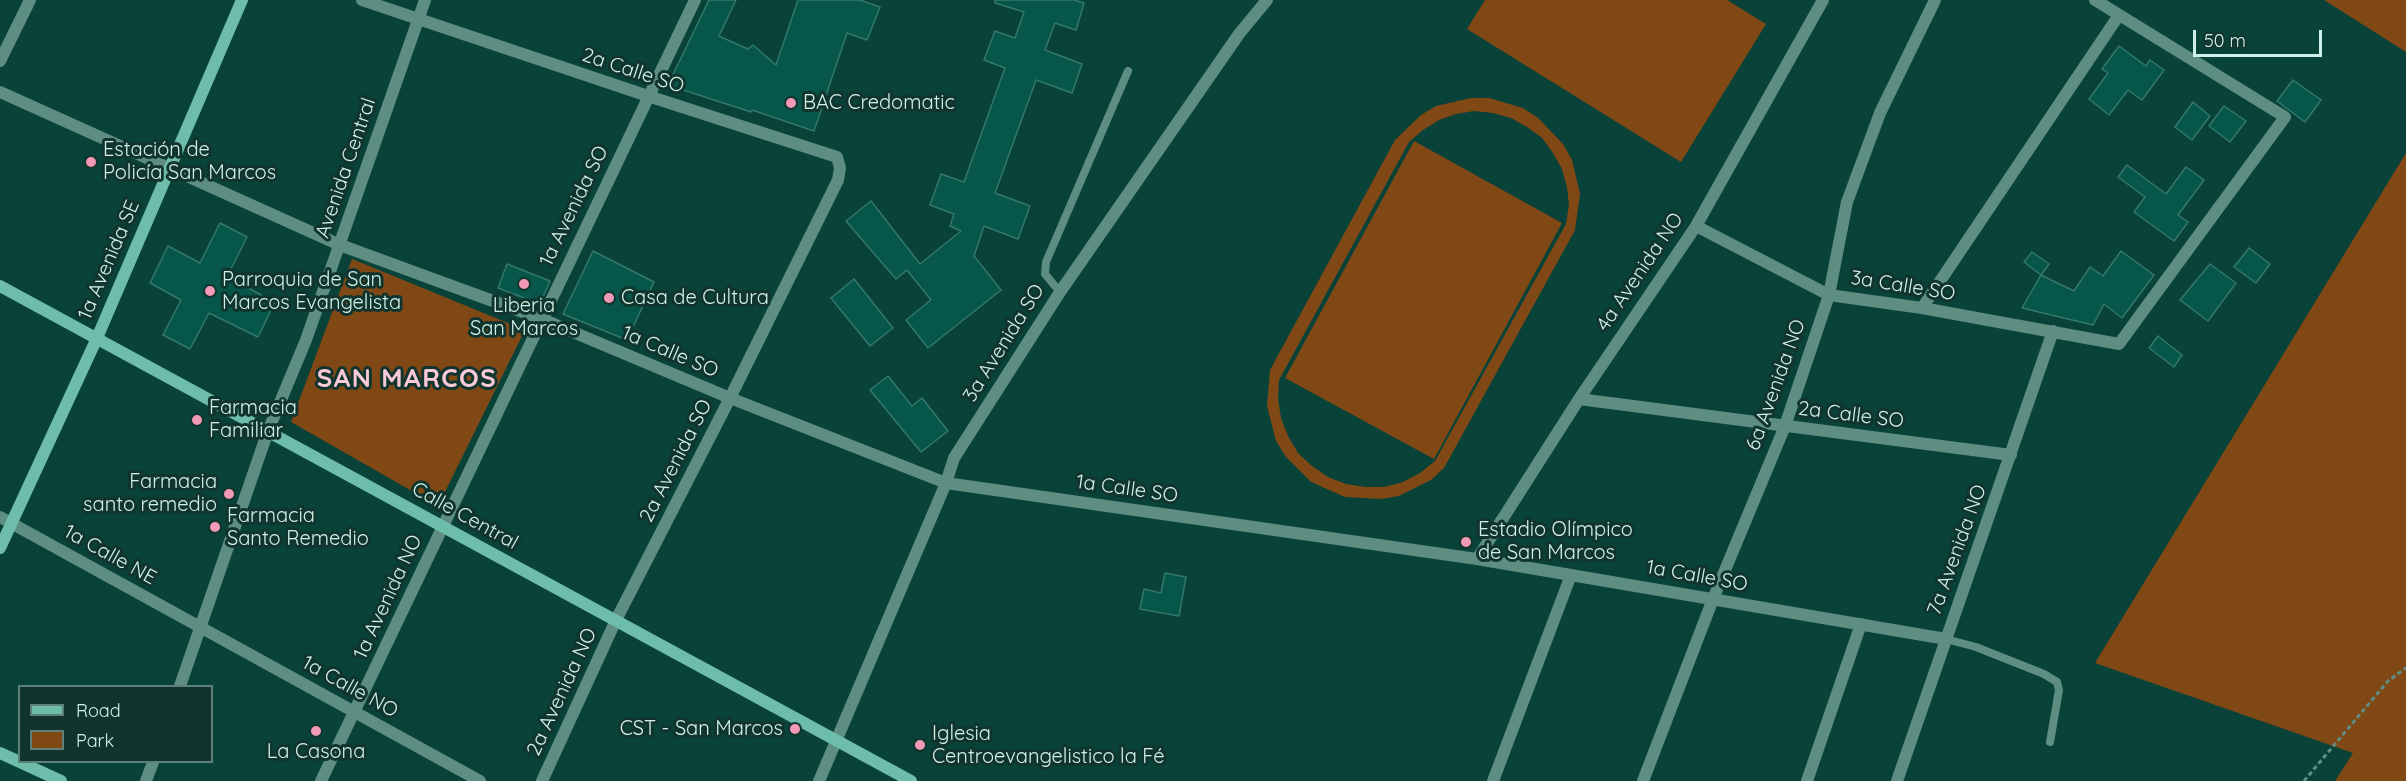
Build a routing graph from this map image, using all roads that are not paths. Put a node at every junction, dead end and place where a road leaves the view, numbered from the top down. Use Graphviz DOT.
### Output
graph roads {
  1 [pos="30,0"];
  2 [pos="242,0"];
  3 [pos="362,0"];
  4 [pos="425,0"];
  5 [pos="694,0"];
  6 [pos="1267,0"];
  7 [pos="1823,0"];
  8 [pos="1935,0"];
  9 [pos="2095,0"];
  10 [pos="2119,15"];
  11 [pos="418,20"];
  12 [pos="0,61"];
  13 [pos="1128,71"];
  14 [pos="0,92"];
  15 [pos="648,96"];
  16 [pos="837,157"];
  17 [pos="169,168"];
  18 [pos="1696,226"];
  19 [pos="339,245"];
  20 [pos="0,286"];
  21 [pos="1060,292"];
  22 [pos="1829,295"];
  23 [pos="1922,308"];
  24 [pos="542,319"];
  25 [pos="2053,331"];
  26 [pos="97,338"];
  27 [pos="730,398"];
  28 [pos="1579,399"];
  29 [pos="1785,426"];
  30 [pos="268,431"];
  31 [pos="2012,455"];
  32 [pos="946,483"];
  33 [pos="0,517"];
  34 [pos="12,523"];
  35 [pos="443,526"];
  36 [pos="0,548"];
  37 [pos="1477,559"];
  38 [pos="1571,574"];
  39 [pos="1713,599"];
  40 [pos="616,620"];
  41 [pos="1861,624"];
  42 [pos="201,627"];
  43 [pos="1946,639"];
  44 [pos="181,685"];
  45 [pos="355,712"];
  46 [pos="837,741"];
  47 [pos="2050,742"];
  48 [pos="0,753"];
  49 [pos="18,761"];
  50 [pos="22,763"];
  51 [pos="153,763"];
  52 [pos="61,781"];
  53 [pos="146,781"];
  54 [pos="321,781"];
  55 [pos="480,781"];
  56 [pos="542,781"];
  57 [pos="819,781"];
  58 [pos="911,781"];
  59 [pos="1493,781"];
  60 [pos="1643,781"];
  61 [pos="1807,781"];
  62 [pos="1897,781"];
  1 -- 12 [label="street"];
  2 -- 17 [label="main road, 1a Avenida SE"];
  3 -- 11 [label="street, 2a Calle SO"];
  4 -- 11 [label="street, Avenida Central"];
  5 -- 15 [label="street, 1a Avenida SO"];
  6 -- 21 [label="street, 3a Avenida SO"];
  7 -- 18 [label="street, 4a Avenida NO"];
  8 -- 22 [label="street, 6a Avenida NO"];
  9 -- 10 [label="street"];
  10 -- 23 [label="street"];
  10 -- 25 [label="street, 3a Calle SO"];
  11 -- 15 [label="street, 2a Calle SO"];
  11 -- 19 [label="street, Avenida Central"];
  13 -- 21 [label="lane"];
  14 -- 17 [label="street, 1a Calle SO"];
  15 -- 16 [label="street, 2a Calle SO"];
  15 -- 24 [label="street, 1a Avenida SO"];
  16 -- 27 [label="street, 2a Avenida SO"];
  17 -- 19 [label="street, 1a Calle SO"];
  17 -- 26 [label="main road, 1a Avenida SE"];
  18 -- 22 [label="street, 3a Calle SO"];
  18 -- 28 [label="street, 4a Avenida NO"];
  19 -- 24 [label="street, 1a Calle SO"];
  19 -- 30 [label="street, Avenida Central"];
  20 -- 26 [label="main road, Calle Central"];
  21 -- 32 [label="street, 3a Avenida SO"];
  22 -- 23 [label="street, 3a Calle SO"];
  22 -- 29 [label="street, 6a Avenida NO"];
  23 -- 25 [label="street, 3a Calle SO"];
  24 -- 27 [label="street, 1a Calle SO"];
  24 -- 35 [label="street, 1a Avenida SO"];
  25 -- 31 [label="street, 7a Avenida NO"];
  26 -- 30 [label="main road, Calle Central"];
  26 -- 34 [label="main road, 1a Avenida SE"];
  27 -- 32 [label="street, 1a Calle SO"];
  27 -- 40 [label="street, 2a Avenida SO"];
  28 -- 29 [label="street, 2a Calle SO"];
  28 -- 37 [label="street, 4a Avenida NO"];
  29 -- 31 [label="street, 2a Calle SO"];
  29 -- 39 [label="street, 6a Avenida NO"];
  30 -- 35 [label="main road, Calle Central"];
  30 -- 42 [label="street, Avenida Central"];
  31 -- 43 [label="street, 7a Avenida NO"];
  32 -- 37 [label="street, 1a Calle SO"];
  32 -- 46 [label="street, 3a Avenida SO"];
  33 -- 34 [label="street, 1a Calle NE"];
  34 -- 36 [label="main road, 1a Avenida SE"];
  34 -- 42 [label="street, 1a Calle NE"];
  35 -- 40 [label="main road, Calle Central"];
  35 -- 45 [label="street, 1a Avenida NO"];
  37 -- 38 [label="street, 1a Calle SO"];
  38 -- 39 [label="street, 1a Calle SO"];
  38 -- 59 [label="street"];
  39 -- 41 [label="street, 1a Calle SO"];
  39 -- 60 [label="street, 6a Avenida NO"];
  40 -- 46 [label="main road, Calle Central"];
  40 -- 56 [label="street, 2a Avenida NO"];
  41 -- 43 [label="street, 1a Calle SO"];
  41 -- 61 [label="street"];
  42 -- 44 [label="street, Avenida Central"];
  42 -- 45 [label="street, 1a Calle NO"];
  43 -- 47 [label="lane"];
  43 -- 62 [label="street, 7a Avenida NO"];
  45 -- 54 [label="street, 1a Avenida NO"];
  45 -- 55 [label="street, 1a Calle NO"];
  46 -- 57 [label="street, 3a Avenida SO"];
  46 -- 58 [label="main road, Calle Central"];
  48 -- 49 [label="main road"];
  50 -- 52 [label="main road"];
  51 -- 53 [label="street"];
}
